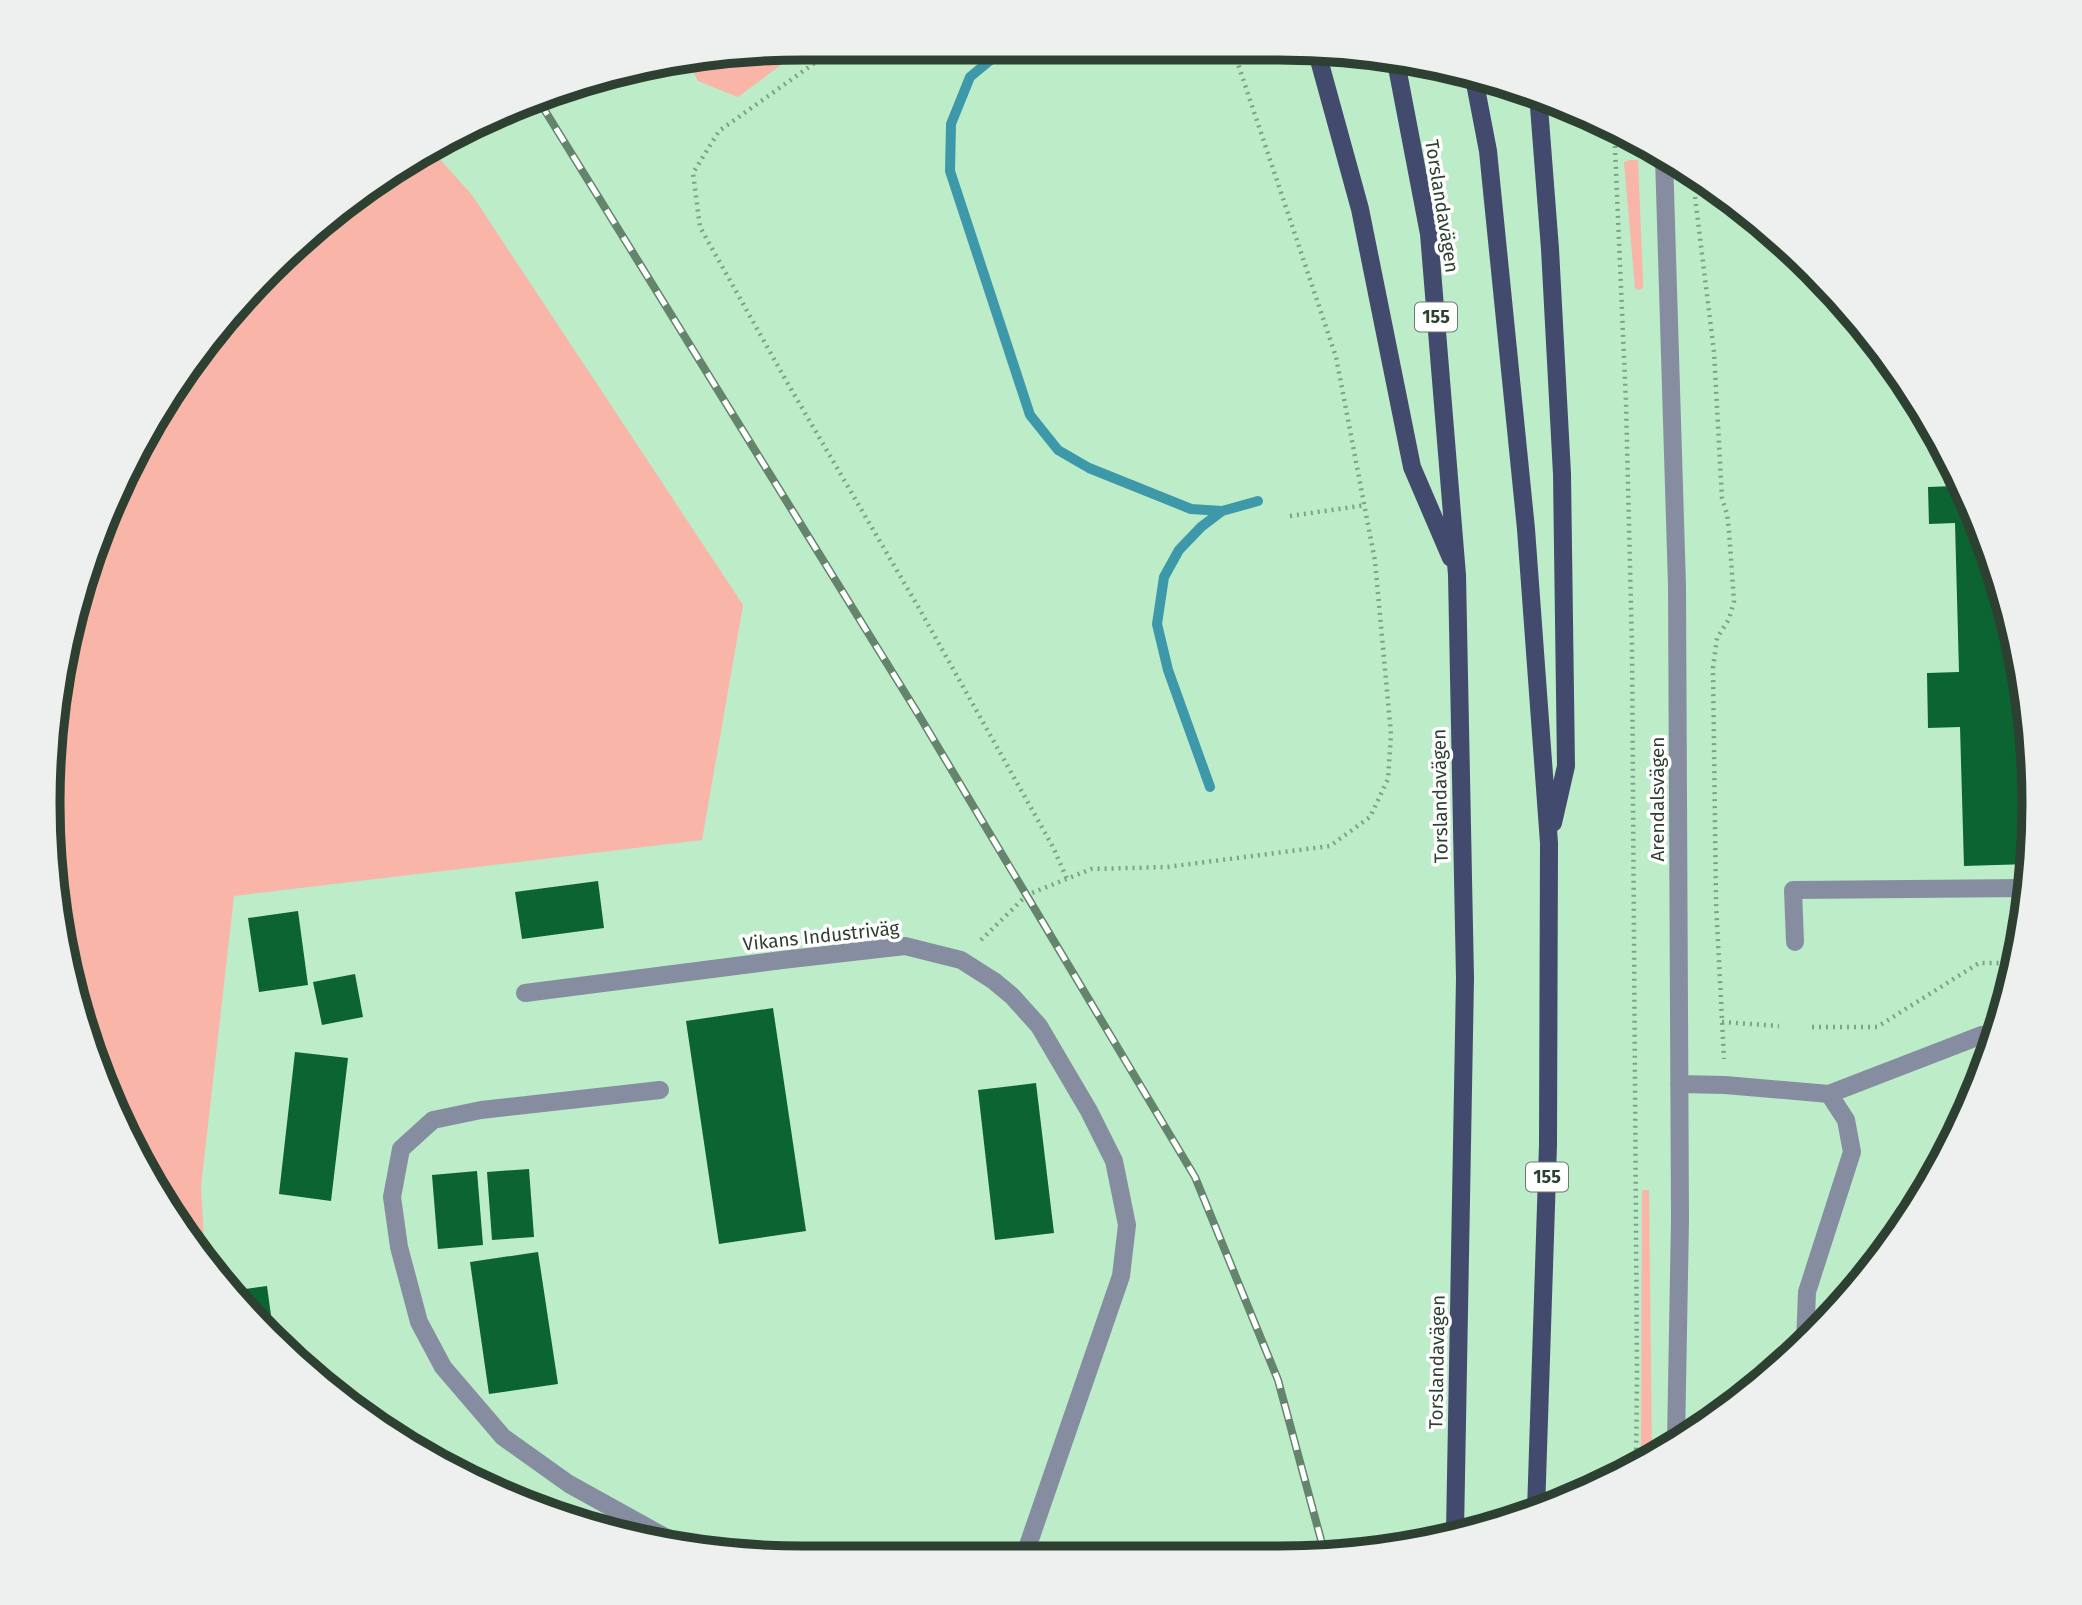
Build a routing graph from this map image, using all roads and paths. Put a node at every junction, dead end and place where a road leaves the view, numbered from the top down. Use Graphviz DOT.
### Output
graph roads {
  1 [pos="819,60"];
  2 [pos="1237,60"];
  3 [pos="1319,61"];
  4 [pos="1397,70"];
  5 [pos="1476,86"];
  6 [pos="1539,107"];
  7 [pos="1615,140"];
  8 [pos="1664,167"];
  9 [pos="1694,188"];
  10 [pos="1366,505"];
  11 [pos="1290,516"];
  12 [pos="1457,575"];
  13 [pos="1549,843"];
  14 [pos="1067,879"];
  15 [pos="2017,888"];
  16 [pos="1795,942"];
  17 [pos="961,961"];
  18 [pos="2004,963"];
  19 [pos="525,993"];
  20 [pos="1722,1022"];
  21 [pos="1779,1026"];
  22 [pos="1812,1027"];
  23 [pos="1985,1034"];
  24 [pos="1679,1084"];
  25 [pos="1725,1085"];
  26 [pos="660,1090"];
  27 [pos="1829,1094"];
  28 [pos="1806,1327"];
  29 [pos="1675,1431"];
  30 [pos="1636,1454"];
  31 [pos="1536,1499"];
  32 [pos="1455,1524"];
  33 [pos="652,1530"];
  34 [pos="1028,1546"];
  1 -- 14 [label="path"];
  2 -- 10 [label="path"];
  3 -- 12 [label="main road"];
  4 -- 12 [label="main road, Torslandavägen / 155"];
  5 -- 13 [label="main road, 155"];
  6 -- 13 [label="main road"];
  7 -- 30 [label="path"];
  8 -- 24 [label="street, Arendalsvägen"];
  9 -- 20 [label="path"];
  10 -- 11 [label="path"];
  10 -- 14 [label="path"];
  12 -- 32 [label="main road, Torslandavägen / 155"];
  13 -- 31 [label="main road, 155"];
  14 -- 17 [label="path"];
  15 -- 16 [label="street"];
  17 -- 19 [label="street, Vikans Industriväg"];
  17 -- 34 [label="street, Vikans Industriväg"];
  18 -- 22 [label="path"];
  20 -- 21 [label="path"];
  20 -- 25 [label="path"];
  23 -- 27 [label="street"];
  24 -- 25 [label="street"];
  24 -- 29 [label="street, Arendalsvägen"];
  25 -- 27 [label="street"];
  26 -- 33 [label="street"];
  27 -- 28 [label="street"];
}
